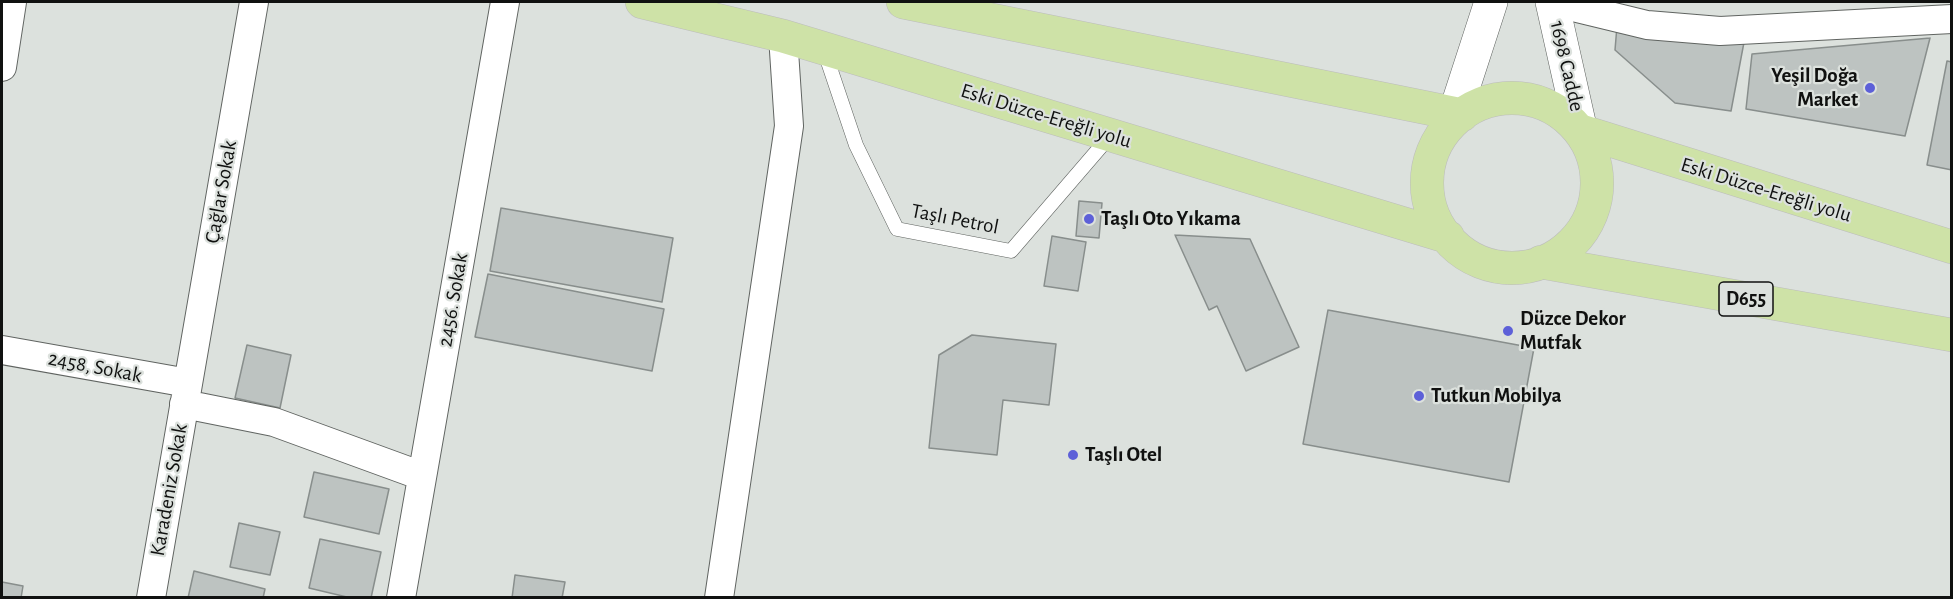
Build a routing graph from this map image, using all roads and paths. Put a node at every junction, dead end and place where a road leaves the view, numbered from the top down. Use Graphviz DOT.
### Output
graph roads {
  1 [pos="12,2"];
  2 [pos="254,2"];
  3 [pos="505,2"];
  4 [pos="642,2"];
  5 [pos="903,2"];
  6 [pos="1491,2"];
  7 [pos="1552,2"];
  8 [pos="1952,19"];
  9 [pos="783,36"];
  10 [pos="823,48"];
  11 [pos="2,67"];
  12 [pos="1456,117"];
  13 [pos="1581,131"];
  14 [pos="1111,135"];
  15 [pos="1448,237"];
  16 [pos="1952,247"];
  17 [pos="1540,262"];
  18 [pos="1952,336"];
  19 [pos="2,350"];
  20 [pos="186,394"];
  21 [pos="422,476"];
  22 [pos="151,597"];
  23 [pos="401,597"];
  24 [pos="719,597"];
  1 -- 11 [label="street"];
  2 -- 20 [label="street, Çağlar Sokak"];
  3 -- 21 [label="street, 2456. Sokak"];
  4 -- 9 [label="main road, Eski Düzce-Ereğli yolu"];
  5 -- 12 [label="main road"];
  6 -- 12 [label="street"];
  7 -- 8 [label="street"];
  7 -- 13 [label="street, 1698 Cadde"];
  9 -- 10 [label="main road, Eski Düzce-Ereğli yolu"];
  9 -- 24 [label="street"];
  10 -- 14 [label="main road, Eski Düzce-Ereğli yolu"];
  10 -- 14 [label="lane, Taşlı Petrol"];
  12 -- 13 [label="main road"];
  12 -- 15 [label="main road"];
  13 -- 16 [label="main road, Eski Düzce-Ereğli yolu"];
  13 -- 17 [label="main road"];
  14 -- 15 [label="main road, Eski Düzce-Ereğli yolu"];
  15 -- 17 [label="main road"];
  17 -- 18 [label="main road, D655"];
  19 -- 20 [label="street, 2458, Sokak"];
  20 -- 21 [label="street, 2458, Sokak"];
  20 -- 22 [label="street, Karadeniz Sokak"];
  21 -- 23 [label="street, 2456. Sokak"];
}
